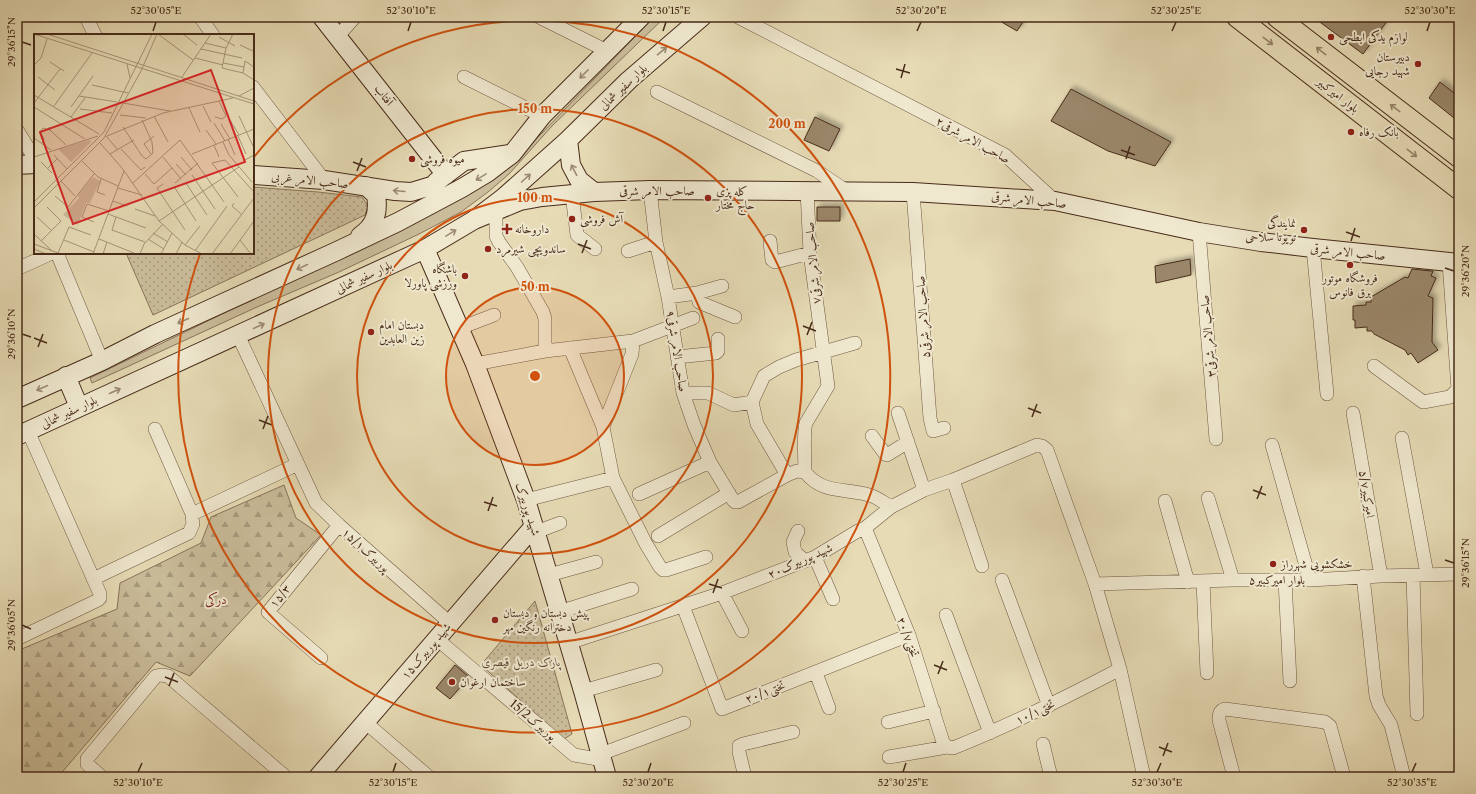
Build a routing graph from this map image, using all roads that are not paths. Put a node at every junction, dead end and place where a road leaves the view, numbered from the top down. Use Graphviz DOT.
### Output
graph roads {
  1 [pos="86,17"];
  2 [pos="200,17"];
  3 [pos="322,17"];
  4 [pos="355,17"];
  5 [pos="539,17"];
  6 [pos="641,17"];
  7 [pos="702,17"];
  8 [pos="738,17"];
  9 [pos="1237,17"];
  10 [pos="1277,17"];
  11 [pos="94,34"];
  12 [pos="213,34"];
  13 [pos="338,36"];
  14 [pos="607,51"];
  15 [pos="1352,75"];
  16 [pos="464,77"];
  17 [pos="254,88"];
  18 [pos="656,92"];
  19 [pos="1337,94"];
  20 [pos="542,116"];
  21 [pos="17,130"];
  22 [pos="568,140"];
  23 [pos="512,154"];
  24 [pos="34,157"];
  25 [pos="1459,157"];
  26 [pos="34,164"];
  27 [pos="17,165"];
  28 [pos="446,174"];
  29 [pos="254,175"];
  30 [pos="324,180"];
  31 [pos="366,186"];
  32 [pos="431,186"];
  33 [pos="1459,189"];
  34 [pos="650,190"];
  35 [pos="807,190"];
  36 [pos="845,190"];
  37 [pos="594,192"];
  38 [pos="913,192"];
  39 [pos="572,194"];
  40 [pos="1055,201"];
  41 [pos="496,210"];
  42 [pos="474,220"];
  43 [pos="398,222"];
  44 [pos="1199,232"];
  45 [pos="770,241"];
  46 [pos="656,242"];
  47 [pos="1313,248"];
  48 [pos="425,249"];
  49 [pos="595,249"];
  50 [pos="628,251"];
  51 [pos="337,252"];
  52 [pos="810,253"];
  53 [pos="50,254"];
  54 [pos="57,254"];
  55 [pos="1454,262"];
  56 [pos="17,269"];
  57 [pos="722,286"];
  58 [pos="697,292"];
  59 [pos="668,297"];
  60 [pos="494,315"];
  61 [pos="735,317"];
  62 [pos="693,318"];
  63 [pos="672,326"];
  64 [pos="460,328"];
  65 [pos="238,335"];
  66 [pos="718,339"];
  67 [pos="633,341"];
  68 [pos="855,343"];
  69 [pos="570,348"];
  70 [pos="545,351"];
  71 [pos="823,353"];
  72 [pos="677,357"];
  73 [pos="102,361"];
  74 [pos="476,364"];
  75 [pos="1374,366"];
  76 [pos="66,376"];
  77 [pos="683,393"];
  78 [pos="1327,394"];
  79 [pos="17,399"];
  80 [pos="752,402"];
  81 [pos="79,407"];
  82 [pos="898,413"];
  83 [pos="1354,413"];
  84 [pos="603,427"];
  85 [pos="944,428"];
  86 [pos="155,429"];
  87 [pos="22,433"];
  88 [pos="872,436"];
  89 [pos="1402,438"];
  90 [pos="1216,439"];
  91 [pos="908,442"];
  92 [pos="1272,445"];
  93 [pos="710,462"];
  94 [pos="298,464"];
  95 [pos="805,472"];
  96 [pos="787,475"];
  97 [pos="613,478"];
  98 [pos="953,480"];
  99 [pos="924,490"];
  100 [pos="639,494"];
  101 [pos="732,498"];
  102 [pos="1208,498"];
  103 [pos="526,500"];
  104 [pos="1165,501"];
  105 [pos="892,506"];
  106 [pos="192,514"];
  107 [pos="560,523"];
  108 [pos="339,525"];
  109 [pos="865,528"];
  110 [pos="535,529"];
  111 [pos="798,530"];
  112 [pos="658,536"];
  113 [pos="706,557"];
  114 [pos="810,559"];
  115 [pos="596,562"];
  116 [pos="982,566"];
  117 [pos="1427,574"];
  118 [pos="1459,574"];
  119 [pos="549,575"];
  120 [pos="1413,575"];
  121 [pos="1364,576"];
  122 [pos="1381,576"];
  123 [pos="93,579"];
  124 [pos="1002,580"];
  125 [pos="1233,580"];
  126 [pos="1285,580"];
  127 [pos="1310,580"];
  128 [pos="1188,582"];
  129 [pos="1203,582"];
  130 [pos="1095,584"];
  131 [pos="632,589"];
  132 [pos="722,593"];
  133 [pos="833,599"];
  134 [pos="683,606"];
  135 [pos="559,612"];
  136 [pos="946,614"];
  137 [pos="450,623"];
  138 [pos="742,631"];
  139 [pos="909,635"];
  140 [pos="17,639"];
  141 [pos="437,639"];
  142 [pos="568,643"];
  143 [pos="321,658"];
  144 [pos="1120,669"];
  145 [pos="656,670"];
  146 [pos="816,673"];
  147 [pos="1207,673"];
  148 [pos="1290,681"];
  149 [pos="583,691"];
  150 [pos="1049,706"];
  151 [pos="829,708"];
  152 [pos="934,711"];
  153 [pos="1417,714"];
  154 [pos="365,722"];
  155 [pos="888,722"];
  156 [pos="684,723"];
  157 [pos="793,732"];
  158 [pos="990,733"];
  159 [pos="1043,744"];
  160 [pos="947,747"];
  161 [pos="602,757"];
  162 [pos="889,757"];
  163 [pos="102,777"];
  164 [pos="286,777"];
  165 [pos="318,777"];
  166 [pos="429,777"];
  167 [pos="607,777"];
  168 [pos="745,777"];
  169 [pos="1051,777"];
  170 [pos="1144,777"];
  171 [pos="1234,777"];
  172 [pos="1344,777"];
  173 [pos="1404,777"];
  1 -- 11 [label="street"];
  2 -- 12 [label="street"];
  3 -- 13 [label="street, آفتاب"];
  4 -- 13 [label="street"];
  5 -- 14 [label="street"];
  6 -- 14 [label="street"];
  22 -- 7 [label="street, بلوار سفیر شمالی, one-way"];
  8 -- 40 [label="street, ۲صاحب الامر شرقی"];
  9 -- 19 [label="main road, بلوار امیرکبیر, one-way"];
  15 -- 10 [label="main road, بلوار امیرکبیر, one-way"];
  13 -- 28 [label="street, آفتاب"];
  14 -- 20 [label="street, one-way"];
  15 -- 19 [label="main road"];
  25 -- 15 [label="main road, بلوار امیرکبیر, one-way"];
  16 -- 20 [label="street"];
  17 -- 30 [label="street"];
  18 -- 36 [label="street"];
  19 -- 33 [label="main road, بلوار امیرکبیر, one-way"];
  20 -- 23 [label="street"];
  21 -- 24 [label="street"];
  37 -- 22 [label="street, one-way"];
  42 -- 22 [label="street, بلوار سفیر شمالی, one-way"];
  23 -- 28 [label="street"];
  23 -- 43 [label="street, one-way"];
  26 -- 27 [label="street"];
  28 -- 32 [label="street"];
  29 -- 30 [label="street, صاحب الامر غربی"];
  30 -- 31 [label="street, صاحب الامر غربی"];
  32 -- 31 [label="street, صاحب الامر غربی, one-way"];
  31 -- 51 [label="street"];
  32 -- 43 [label="street"];
  34 -- 35 [label="street, صاحب الامر شرقی"];
  34 -- 37 [label="street, صاحب الامر شرقی"];
  34 -- 46 [label="street, صاحب الامر شرقی۹"];
  35 -- 36 [label="street, صاحب الامر شرقی"];
  35 -- 52 [label="street, صاحب الامر شرقی۷"];
  36 -- 38 [label="street, صاحب الامر شرقی"];
  37 -- 39 [label="street, صاحب الامر شرقی"];
  38 -- 40 [label="street, صاحب الامر شرقی"];
  38 -- 85 [label="street, صاحب الامر شرقی۵"];
  39 -- 41 [label="street, صاحب الامر شرقی"];
  39 -- 49 [label="street"];
  40 -- 44 [label="street, صاحب الامر شرقی"];
  41 -- 42 [label="street, صاحب الامر شرقی"];
  41 -- 70 [label="street"];
  48 -- 42 [label="street, بلوار سفیر شمالی, one-way"];
  43 -- 51 [label="street"];
  44 -- 47 [label="street, صاحب الامر شرقی"];
  44 -- 90 [label="street, صاحب الامر شرقی۳"];
  45 -- 52 [label="street"];
  46 -- 50 [label="street"];
  46 -- 59 [label="street, صاحب الامر شرقی۹"];
  47 -- 55 [label="street, صاحب الامر شرقی"];
  47 -- 78 [label="street"];
  48 -- 64 [label="street, شهید پوربیرک"];
  65 -- 48 [label="street, بلوار سفیر شمالی, one-way"];
  51 -- 73 [label="street, one-way"];
  52 -- 71 [label="street, صاحب الامر شرقی۷"];
  53 -- 56 [label="street"];
  54 -- 73 [label="street"];
  55 -- 75 [label="street"];
  57 -- 58 [label="street"];
  58 -- 59 [label="street"];
  58 -- 61 [label="street"];
  59 -- 63 [label="street, صاحب الامر شرقی۹"];
  60 -- 64 [label="street"];
  62 -- 63 [label="street"];
  63 -- 67 [label="street"];
  63 -- 72 [label="street, صاحب الامر شرقی۹"];
  64 -- 74 [label="street, شهید پوربیرک"];
  81 -- 65 [label="street, بلوار سفیر شمالی, one-way"];
  65 -- 94 [label="street, پوربیرک۱۵/۱"];
  66 -- 72 [label="street"];
  67 -- 69 [label="street"];
  67 -- 84 [label="street"];
  68 -- 71 [label="street"];
  69 -- 70 [label="street"];
  69 -- 84 [label="street"];
  70 -- 74 [label="street"];
  71 -- 80 [label="street"];
  71 -- 95 [label="street, صاحب الامر شرقی۷"];
  72 -- 77 [label="street, صاحب الامر شرقی۹"];
  73 -- 76 [label="street"];
  74 -- 103 [label="street, شهید پوربیرک"];
  76 -- 79 [label="street, one-way"];
  76 -- 81 [label="street"];
  77 -- 80 [label="street"];
  77 -- 93 [label="street, صاحب الامر شرقی۹"];
  80 -- 96 [label="street"];
  81 -- 87 [label="street, بلوار سفیر شمالی"];
  82 -- 91 [label="street"];
  83 -- 122 [label="street, امیرکبیر۵/۷"];
  84 -- 97 [label="street"];
  86 -- 106 [label="street"];
  87 -- 123 [label="street"];
  88 -- 91 [label="street"];
  89 -- 117 [label="street"];
  91 -- 99 [label="street"];
  92 -- 127 [label="street"];
  93 -- 100 [label="street"];
  93 -- 101 [label="street, صاحب الامر شرقی۹"];
  94 -- 106 [label="street"];
  94 -- 108 [label="street, پوربیرک۱۵/۱"];
  95 -- 96 [label="street"];
  95 -- 105 [label="street"];
  96 -- 101 [label="street"];
  97 -- 103 [label="street"];
  97 -- 113 [label="street"];
  98 -- 99 [label="street, شهید پوربیرک۲۰"];
  98 -- 116 [label="street"];
  98 -- 130 [label="street, شهید پوربیرک۲۰"];
  99 -- 105 [label="street, شهید پوربیرک۲۰"];
  101 -- 112 [label="street"];
  102 -- 125 [label="street"];
  103 -- 110 [label="street, شهید پوربیرک"];
  104 -- 128 [label="street"];
  105 -- 109 [label="street, شهید پوربیرک۲۰"];
  106 -- 123 [label="street"];
  107 -- 110 [label="street"];
  108 -- 137 [label="street, پوربیرک۱۵/۱"];
  108 -- 143 [label="street, ۱۵/۳"];
  109 -- 114 [label="street, شهید پوربیرک۲۰"];
  109 -- 139 [label="street, تختی۲۰/۷"];
  110 -- 119 [label="street, شهید پوربیرک"];
  110 -- 137 [label="street, شهید پوربیرک۱۵"];
  111 -- 114 [label="street"];
  114 -- 132 [label="street, شهید پوربیرک۲۰"];
  114 -- 133 [label="street"];
  115 -- 119 [label="street"];
  117 -- 118 [label="street, بلوار امیرکبیر۵"];
  117 -- 120 [label="street, بلوار امیرکبیر۵"];
  119 -- 135 [label="street, شهید پوربیرک"];
  120 -- 122 [label="street, بلوار امیرکبیر۵"];
  120 -- 153 [label="street"];
  121 -- 122 [label="street, بلوار امیرکبیر۵"];
  121 -- 127 [label="street, بلوار امیرکبیر۵"];
  121 -- 173 [label="street"];
  123 -- 140 [label="street"];
  124 -- 150 [label="street"];
  125 -- 126 [label="street, بلوار امیرکبیر۵"];
  125 -- 129 [label="street, بلوار امیرکبیر۵"];
  126 -- 127 [label="street, بلوار امیرکبیر۵"];
  126 -- 148 [label="street"];
  128 -- 129 [label="street, بلوار امیرکبیر۵"];
  128 -- 130 [label="street, بلوار امیرکبیر۵"];
  129 -- 147 [label="street"];
  130 -- 144 [label="street"];
  131 -- 135 [label="street"];
  132 -- 134 [label="street, شهید پوربیرک۲۰"];
  132 -- 138 [label="street"];
  134 -- 142 [label="street, شهید پوربیرک۲۰"];
  134 -- 146 [label="street, تختی۲۰/۱"];
  135 -- 142 [label="street, شهید پوربیرک"];
  136 -- 158 [label="street"];
  137 -- 141 [label="street, شهید پوربیرک۱۵"];
  139 -- 146 [label="street, تختی۲۰/۱"];
  139 -- 152 [label="street, تختی۲۰/۷"];
  141 -- 154 [label="street, شهید پوربیرک۱۵"];
  141 -- 161 [label="street, پوربیرک15/2"];
  142 -- 149 [label="street, شهید پوربیرک"];
  144 -- 150 [label="street, تختی۱۰/۱"];
  144 -- 170 [label="street"];
  145 -- 149 [label="street"];
  146 -- 151 [label="street"];
  149 -- 161 [label="street, شهید پوربیرک"];
  150 -- 158 [label="street, تختی۱۰/۱"];
  152 -- 155 [label="street"];
  152 -- 160 [label="street, تختی۲۰/۷"];
  154 -- 165 [label="street, شهید پوربیرک۱۵"];
  154 -- 166 [label="street"];
  156 -- 161 [label="street"];
  157 -- 168 [label="street"];
  158 -- 160 [label="street, تختی۱۰/۱"];
  159 -- 169 [label="street"];
  160 -- 162 [label="street, تختی۱۰/۱"];
  161 -- 167 [label="street, شهید پوربیرک"];
  163 -- 164 [label="street"];
  171 -- 172 [label="street"];
}
